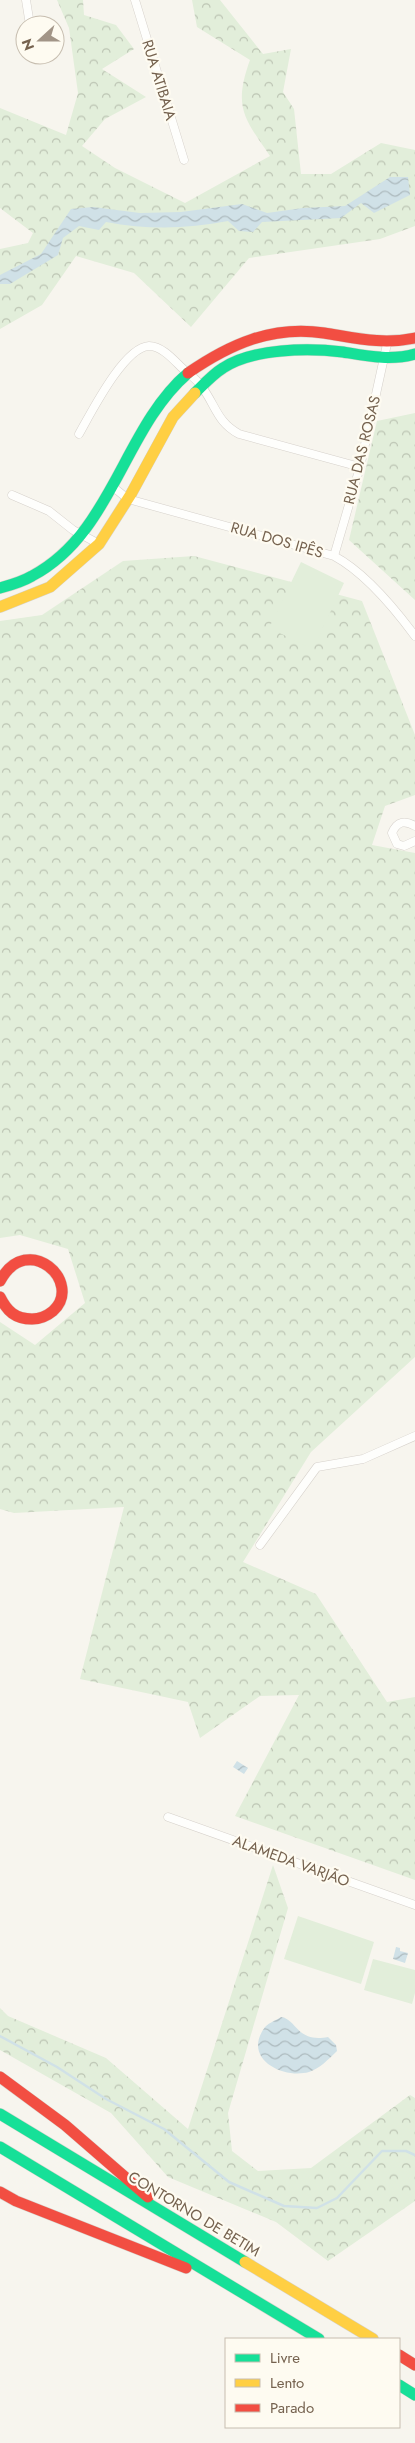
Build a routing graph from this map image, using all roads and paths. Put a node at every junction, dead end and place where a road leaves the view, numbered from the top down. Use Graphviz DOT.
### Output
graph roads {
  1 [pos="26,0"];
  2 [pos="135,0"];
  3 [pos="28,15"];
  4 [pos="184,160"];
  5 [pos="415,338"];
  6 [pos="388,344"];
  7 [pos="415,354"];
  8 [pos="385,358"];
  9 [pos="188,374"];
  10 [pos="202,386"];
  11 [pos="78,434"];
  12 [pos="360,467"];
  13 [pos="113,487"];
  14 [pos="12,495"];
  15 [pos="128,499"];
  16 [pos="83,535"];
  17 [pos="99,544"];
  18 [pos="334,556"];
  19 [pos="0,588"];
  20 [pos="0,607"];
  21 [pos="415,636"];
  22 [pos="415,826"];
  23 [pos="415,841"];
  24 [pos="1,1277"];
  25 [pos="0,1297"];
  26 [pos="415,1436"];
  27 [pos="260,1546"];
  28 [pos="168,1817"];
  29 [pos="415,1905"];
  30 [pos="0,2077"];
  31 [pos="0,2114"];
  32 [pos="0,2147"];
  33 [pos="0,2192"];
  34 [pos="178,2222"];
  35 [pos="226,2284"];
  36 [pos="317,2338"];
  37 [pos="371,2338"];
  38 [pos="400,2356"];
  39 [pos="415,2365"];
  40 [pos="400,2386"];
  41 [pos="415,2395"];
  1 -- 3 [label="street"];
  2 -- 4 [label="street, RUA ATIBAIA"];
  5 -- 6 [label="main road"];
  6 -- 8 [label="street, RUA DAS ROSAS"];
  6 -- 9 [label="main road"];
  7 -- 8 [label="main road"];
  8 -- 10 [label="main road"];
  8 -- 12 [label="street, RUA DAS ROSAS"];
  9 -- 10 [label="street"];
  9 -- 11 [label="street"];
  9 -- 13 [label="main road"];
  10 -- 12 [label="street"];
  10 -- 15 [label="main road"];
  12 -- 18 [label="street, RUA DAS ROSAS"];
  13 -- 15 [label="street, RUA DOS IPÊS"];
  13 -- 16 [label="main road"];
  14 -- 16 [label="street"];
  15 -- 17 [label="main road"];
  15 -- 18 [label="street, RUA DOS IPÊS"];
  16 -- 17 [label="street"];
  16 -- 19 [label="main road"];
  17 -- 20 [label="main road"];
  18 -- 21 [label="street, RUA DOS IPÊS"];
  22 -- 23 [label="street"];
  24 -- 25 [label="main road"];
  26 -- 27 [label="street"];
  28 -- 29 [label="street, ALAMEDA VARJÃO"];
  30 -- 34 [label="main road"];
  31 -- 34 [label="main road, CONTORNO DE BETIM"];
  32 -- 35 [label="main road"];
  33 -- 35 [label="main road"];
  34 -- 37 [label="main road, CONTORNO DE BETIM"];
  35 -- 36 [label="main road"];
  38 -- 39 [label="main road"];
  40 -- 41 [label="main road"];
}
